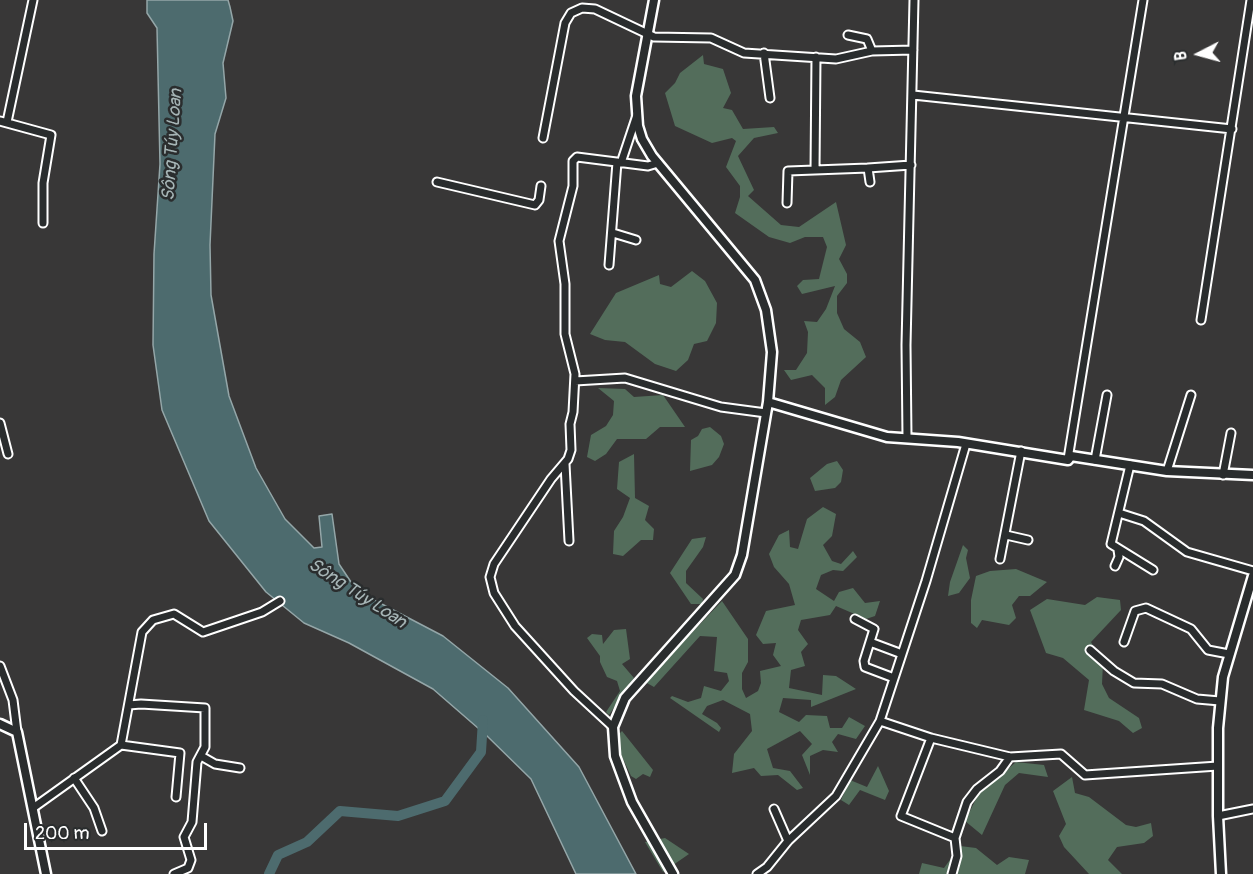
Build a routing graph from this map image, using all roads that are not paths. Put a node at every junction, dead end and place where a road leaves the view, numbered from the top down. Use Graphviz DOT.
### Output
graph roads {
  1 [pos="33,0"];
  2 [pos="654,0"];
  3 [pos="914,0"];
  4 [pos="1143,0"];
  5 [pos="1251,0"];
  6 [pos="648,33"];
  7 [pos="848,35"];
  8 [pos="913,50"];
  9 [pos="873,51"];
  10 [pos="764,53"];
  11 [pos="816,57"];
  12 [pos="913,95"];
  13 [pos="770,98"];
  14 [pos="637,115"];
  15 [pos="1124,117"];
  16 [pos="4,122"];
  17 [pos="1232,129"];
  18 [pos="543,138"];
  19 [pos="619,162"];
  20 [pos="658,162"];
  21 [pos="912,165"];
  22 [pos="868,168"];
  23 [pos="815,170"];
  24 [pos="436,182"];
  25 [pos="870,182"];
  26 [pos="541,186"];
  27 [pos="787,203"];
  28 [pos="43,223"];
  29 [pos="613,233"];
  30 [pos="636,240"];
  31 [pos="609,266"];
  32 [pos="1201,320"];
  33 [pos="575,381"];
  34 [pos="1107,395"];
  35 [pos="1191,395"];
  36 [pos="768,402"];
  37 [pos="766,413"];
  38 [pos="0,423"];
  39 [pos="1231,433"];
  40 [pos="907,437"];
  41 [pos="966,444"];
  42 [pos="1021,451"];
  43 [pos="8,453"];
  44 [pos="1068,460"];
  45 [pos="1095,460"];
  46 [pos="565,464"];
  47 [pos="1130,465"];
  48 [pos="1167,471"];
  49 [pos="1223,475"];
  50 [pos="1253,475"];
  51 [pos="1119,513"];
  52 [pos="1006,536"];
  53 [pos="1028,540"];
  54 [pos="569,541"];
  55 [pos="1118,550"];
  56 [pos="1000,559"];
  57 [pos="1115,566"];
  58 [pos="1153,570"];
  59 [pos="1253,571"];
  60 [pos="1253,576"];
  61 [pos="280,601"];
  62 [pos="855,619"];
  63 [pos="870,642"];
  64 [pos="1124,642"];
  65 [pos="1090,650"];
  66 [pos="902,654"];
  67 [pos="1229,654"];
  68 [pos="0,666"];
  69 [pos="894,678"];
  70 [pos="1220,701"];
  71 [pos="129,705"];
  72 [pos="880,721"];
  73 [pos="0,724"];
  74 [pos="613,727"];
  75 [pos="17,732"];
  76 [pos="931,738"];
  77 [pos="121,745"];
  78 [pos="201,756"];
  79 [pos="1010,757"];
  80 [pos="1218,766"];
  81 [pos="240,768"];
  82 [pos="74,778"];
  83 [pos="176,797"];
  84 [pos="33,808"];
  85 [pos="774,809"];
  86 [pos="1253,809"];
  87 [pos="1218,816"];
  88 [pos="102,831"];
  89 [pos="955,838"];
  90 [pos="788,841"];
  91 [pos="675,873"];
  92 [pos="46,874"];
  93 [pos="174,874"];
  94 [pos="757,874"];
  95 [pos="952,874"];
  96 [pos="1221,874"];
  1 -- 16 [label="street"];
  2 -- 6 [label="street"];
  3 -- 8 [label="street"];
  4 -- 15 [label="street"];
  5 -- 17 [label="street"];
  6 -- 10 [label="street"];
  6 -- 14 [label="street"];
  6 -- 18 [label="street"];
  7 -- 9 [label="street"];
  8 -- 9 [label="street"];
  8 -- 12 [label="street"];
  9 -- 11 [label="street"];
  10 -- 11 [label="street"];
  10 -- 13 [label="street"];
  11 -- 23 [label="street"];
  12 -- 15 [label="street"];
  12 -- 21 [label="street"];
  14 -- 19 [label="street"];
  14 -- 20 [label="street"];
  15 -- 17 [label="street"];
  15 -- 44 [label="street"];
  16 -- 28 [label="street"];
  17 -- 32 [label="street"];
  19 -- 20 [label="street"];
  19 -- 29 [label="street"];
  19 -- 33 [label="street"];
  20 -- 36 [label="street"];
  21 -- 22 [label="street"];
  21 -- 40 [label="street"];
  22 -- 23 [label="street"];
  22 -- 25 [label="street"];
  23 -- 27 [label="street"];
  24 -- 26 [label="street"];
  29 -- 30 [label="street"];
  29 -- 31 [label="street"];
  33 -- 37 [label="street"];
  33 -- 46 [label="street"];
  34 -- 45 [label="street"];
  35 -- 48 [label="street"];
  36 -- 37 [label="street"];
  36 -- 40 [label="street"];
  37 -- 74 [label="street"];
  38 -- 43 [label="street"];
  39 -- 49 [label="street"];
  40 -- 41 [label="street"];
  41 -- 42 [label="street"];
  41 -- 66 [label="street"];
  42 -- 44 [label="street"];
  42 -- 52 [label="street"];
  44 -- 45 [label="street"];
  45 -- 47 [label="street"];
  46 -- 54 [label="street"];
  46 -- 74 [label="street"];
  47 -- 48 [label="street"];
  47 -- 51 [label="street"];
  48 -- 49 [label="street"];
  49 -- 50 [label="street"];
  51 -- 55 [label="street"];
  51 -- 59 [label="street"];
  52 -- 53 [label="street"];
  52 -- 56 [label="street"];
  55 -- 57 [label="street"];
  55 -- 58 [label="street"];
  60 -- 67 [label="street"];
  61 -- 71 [label="street"];
  62 -- 63 [label="street"];
  63 -- 66 [label="street"];
  63 -- 69 [label="street"];
  64 -- 67 [label="street"];
  65 -- 70 [label="street"];
  66 -- 69 [label="street"];
  67 -- 70 [label="street"];
  68 -- 75 [label="street"];
  69 -- 72 [label="street"];
  70 -- 80 [label="street"];
  71 -- 77 [label="street"];
  71 -- 78 [label="street"];
  72 -- 76 [label="street"];
  72 -- 90 [label="street"];
  73 -- 75 [label="street"];
  74 -- 91 [label="street"];
  75 -- 84 [label="street"];
  76 -- 79 [label="street"];
  76 -- 89 [label="street"];
  77 -- 82 [label="street"];
  77 -- 83 [label="street"];
  78 -- 81 [label="street"];
  78 -- 93 [label="street"];
  79 -- 80 [label="street"];
  79 -- 89 [label="street"];
  80 -- 87 [label="street"];
  82 -- 84 [label="street"];
  82 -- 88 [label="street"];
  84 -- 92 [label="street"];
  85 -- 90 [label="street"];
  86 -- 87 [label="street"];
  87 -- 96 [label="street"];
  89 -- 95 [label="street"];
  90 -- 94 [label="street"];
}
